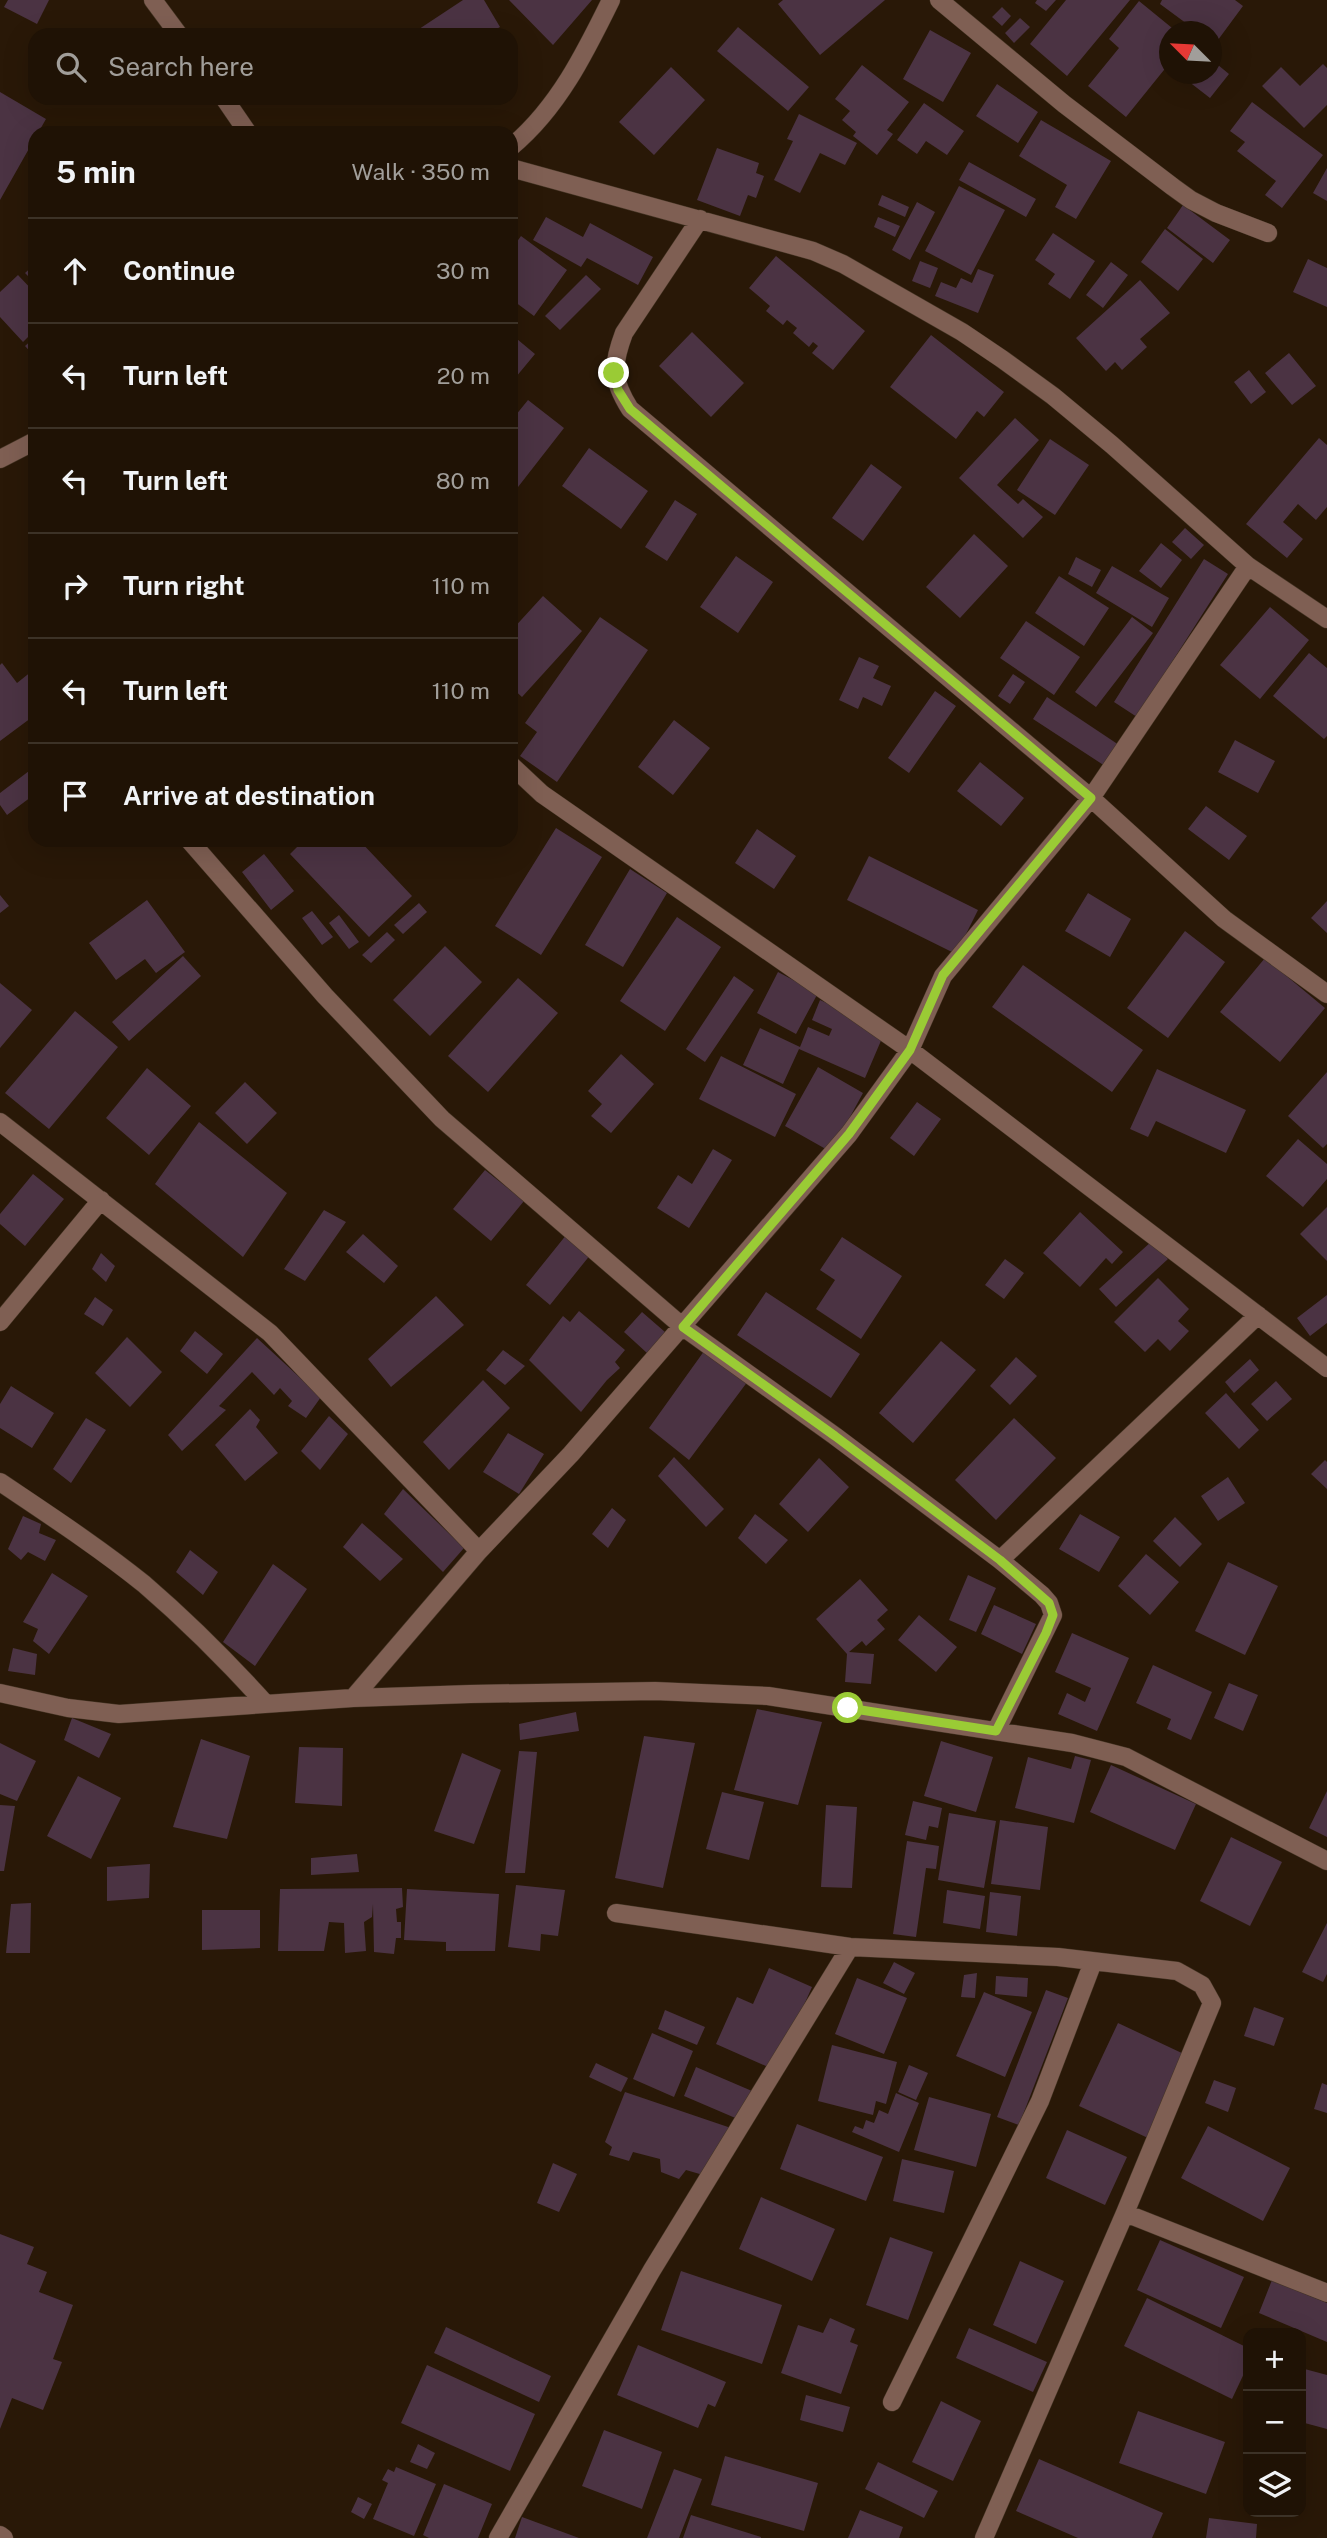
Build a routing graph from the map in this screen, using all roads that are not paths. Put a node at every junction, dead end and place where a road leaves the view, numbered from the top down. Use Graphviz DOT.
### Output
graph roads {
  1 [pos="153,0"];
  2 [pos="611,0"];
  3 [pos="939,0"];
  4 [pos="174,28"];
  5 [pos="229,105"];
  6 [pos="243,126"];
  7 [pos="518,140"];
  8 [pos="518,170"];
  9 [pos="700,219"];
  10 [pos="1268,233"];
  11 [pos="28,445"];
  12 [pos="0,460"];
  13 [pos="1248,566"];
  14 [pos="1327,619"];
  15 [pos="518,771"];
  16 [pos="1091,798"];
  17 [pos="195,847"];
  18 [pos="1327,994"];
  19 [pos="910,1050"];
  20 [pos="0,1122"];
  21 [pos="101,1200"];
  22 [pos="1258,1315"];
  23 [pos="0,1322"];
  24 [pos="683,1327"];
  25 [pos="1327,1368"];
  26 [pos="0,1482"];
  27 [pos="479,1551"];
  28 [pos="1000,1560"];
  29 [pos="0,1693"];
  30 [pos="354,1698"];
  31 [pos="266,1704"];
  32 [pos="996,1731"];
  33 [pos="1327,1861"];
  34 [pos="617,1913"];
  35 [pos="850,1947"];
  36 [pos="1093,1962"];
  37 [pos="1125,2213"];
  38 [pos="1327,2293"];
  39 [pos="892,2402"];
  40 [pos="498,2538"];
  41 [pos="984,2538"];
  1 -- 4 [label="street"];
  2 -- 7 [label="street"];
  3 -- 10 [label="street"];
  5 -- 6 [label="street"];
  8 -- 9 [label="street"];
  9 -- 13 [label="street"];
  9 -- 16 [label="street"];
  11 -- 12 [label="street"];
  13 -- 14 [label="street"];
  13 -- 16 [label="street"];
  15 -- 19 [label="street"];
  16 -- 18 [label="street"];
  16 -- 19 [label="street"];
  17 -- 24 [label="street"];
  19 -- 22 [label="street"];
  19 -- 24 [label="street"];
  20 -- 21 [label="street"];
  21 -- 23 [label="street"];
  21 -- 27 [label="street"];
  22 -- 25 [label="street"];
  22 -- 28 [label="street"];
  24 -- 27 [label="street"];
  24 -- 28 [label="street"];
  26 -- 31 [label="street"];
  27 -- 30 [label="street"];
  28 -- 32 [label="street"];
  29 -- 31 [label="street"];
  30 -- 31 [label="street"];
  30 -- 32 [label="street"];
  32 -- 33 [label="street"];
  34 -- 35 [label="street"];
  35 -- 36 [label="street"];
  35 -- 40 [label="street"];
  36 -- 37 [label="street"];
  36 -- 39 [label="street"];
  37 -- 38 [label="street"];
  37 -- 41 [label="street"];
}
